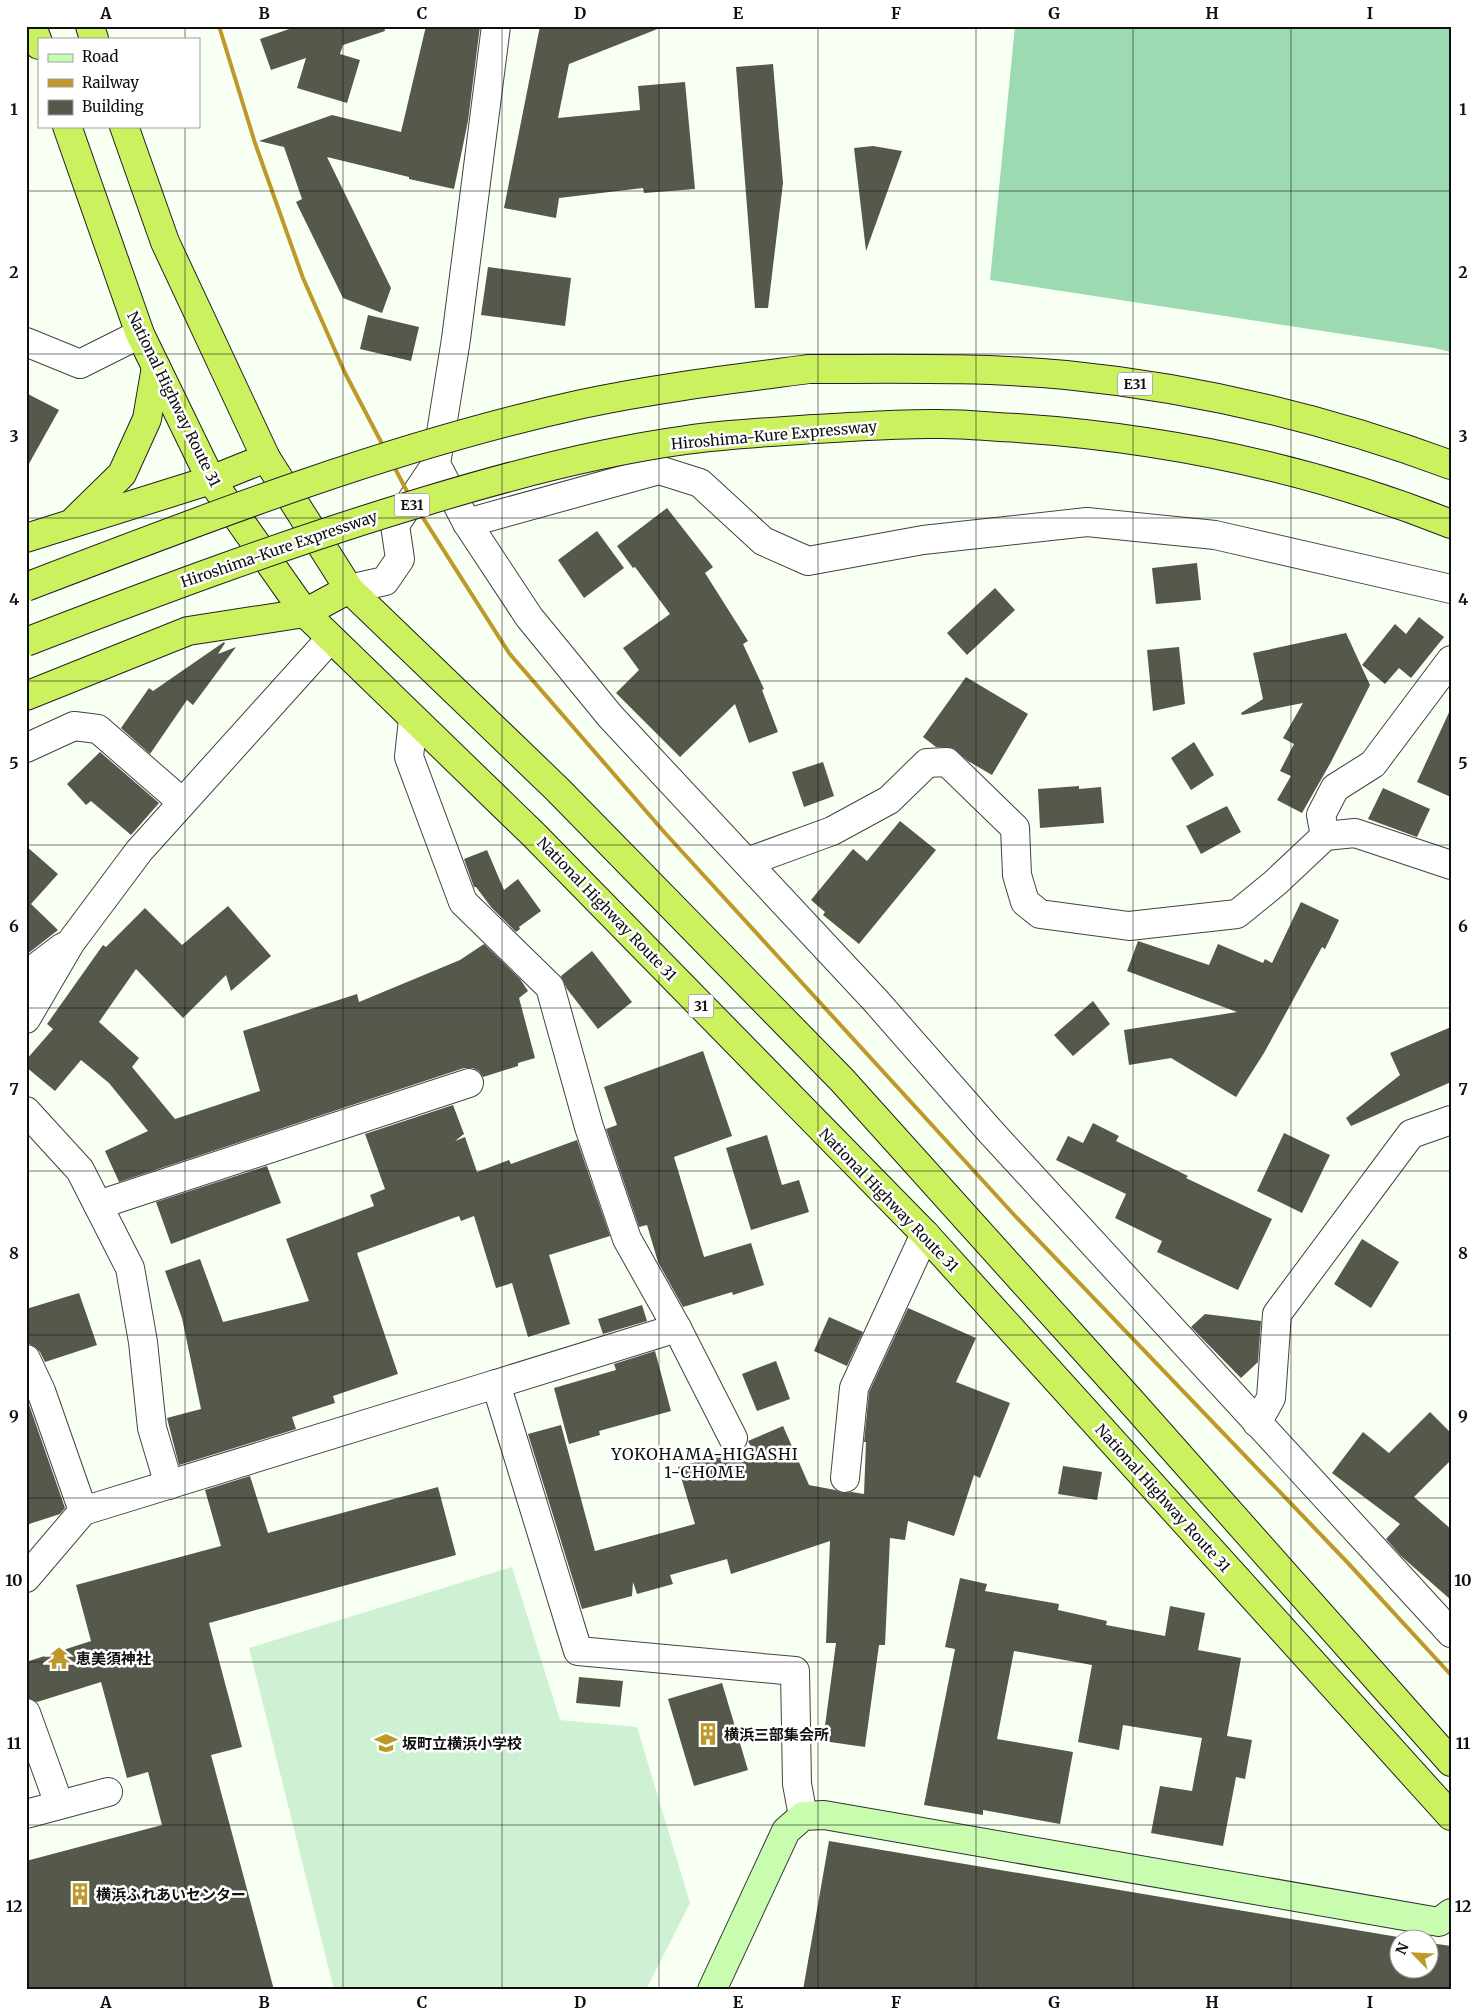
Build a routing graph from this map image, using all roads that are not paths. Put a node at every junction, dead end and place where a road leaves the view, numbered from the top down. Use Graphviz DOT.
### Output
graph roads {
  1 [pos="32,26"];
  2 [pos="90,26"];
  3 [pos="496,26"];
  4 [pos="94,38"];
  5 [pos="38,42"];
  6 [pos="68,128"];
  7 [pos="125,128"];
  8 [pos="140,334"];
  9 [pos="26,342"];
  10 [pos="156,367"];
  11 [pos="266,458"];
  12 [pos="436,464"];
  13 [pos="1451,465"];
  14 [pos="211,480"];
  15 [pos="70,524"];
  16 [pos="467,524"];
  17 [pos="1451,524"];
  18 [pos="26,538"];
  19 [pos="26,588"];
  20 [pos="1451,589"];
  21 [pos="349,590"];
  22 [pos="305,613"];
  23 [pos="330,639"];
  24 [pos="26,642"];
  25 [pos="1451,660"];
  26 [pos="26,696"];
  27 [pos="413,719"];
  28 [pos="26,748"];
  29 [pos="182,802"];
  30 [pos="1326,836"];
  31 [pos="747,862"];
  32 [pos="1451,865"];
  33 [pos="71,942"];
  34 [pos="26,974"];
  35 [pos="26,1019"];
  36 [pos="469,1083"];
  37 [pos="26,1111"];
  38 [pos="1451,1120"];
  39 [pos="98,1205"];
  40 [pos="925,1234"];
  41 [pos="677,1328"];
  42 [pos="26,1359"];
  43 [pos="496,1384"];
  44 [pos="34,1393"];
  45 [pos="1258,1424"];
  46 [pos="733,1438"];
  47 [pos="845,1478"];
  48 [pos="169,1485"];
  49 [pos="84,1511"];
  50 [pos="26,1578"];
  51 [pos="1451,1632"];
  52 [pos="26,1714"];
  53 [pos="1448,1756"];
  54 [pos="108,1792"];
  55 [pos="59,1804"];
  56 [pos="26,1814"];
  57 [pos="803,1816"];
  58 [pos="1451,1816"];
  59 [pos="1451,1913"];
  60 [pos="712,1990"];
  1 -- 5 [label="highway"];
  2 -- 4 [label="highway"];
  3 -- 12 [label="street"];
  6 -- 8 [label="highway, National Highway Route 31 / 31"];
  7 -- 11 [label="highway"];
  8 -- 9 [label="street"];
  8 -- 10 [label="highway, National Highway Route 31 / 31"];
  10 -- 14 [label="highway, National Highway Route 31 / 31"];
  10 -- 15 [label="highway"];
  11 -- 14 [label="highway"];
  11 -- 21 [label="highway"];
  12 -- 16 [label="street"];
  12 -- 21 [label="street"];
  13 -- 19 [label="highway, E31, bridge"];
  14 -- 15 [label="highway"];
  14 -- 22 [label="highway, National Highway Route 31 / 31"];
  15 -- 18 [label="highway"];
  16 -- 20 [label="street"];
  16 -- 31 [label="street"];
  17 -- 24 [label="highway, Hiroshima-Kure Expressway / E31, bridge"];
  21 -- 22 [label="highway"];
  21 -- 53 [label="highway"];
  22 -- 23 [label="highway, National Highway Route 31 / 31"];
  22 -- 26 [label="highway"];
  23 -- 27 [label="highway, National Highway Route 31 / 31"];
  23 -- 29 [label="street"];
  25 -- 30 [label="street"];
  27 -- 40 [label="highway, National Highway Route 31 / 31"];
  27 -- 41 [label="street"];
  28 -- 29 [label="street"];
  29 -- 33 [label="street"];
  30 -- 31 [label="street"];
  30 -- 32 [label="street"];
  31 -- 45 [label="street"];
  33 -- 34 [label="street"];
  33 -- 35 [label="street"];
  36 -- 39 [label="street"];
  37 -- 39 [label="street"];
  38 -- 45 [label="street"];
  39 -- 48 [label="street"];
  40 -- 47 [label="street"];
  40 -- 58 [label="highway, National Highway Route 31 / 31"];
  41 -- 43 [label="street"];
  41 -- 46 [label="street"];
  42 -- 44 [label="street"];
  43 -- 48 [label="street"];
  43 -- 57 [label="street"];
  44 -- 49 [label="street"];
  45 -- 51 [label="street"];
  48 -- 49 [label="street"];
  49 -- 50 [label="street"];
  52 -- 55 [label="street"];
  54 -- 55 [label="street"];
  55 -- 56 [label="street"];
  57 -- 59 [label="street"];
  57 -- 60 [label="street"];
}
